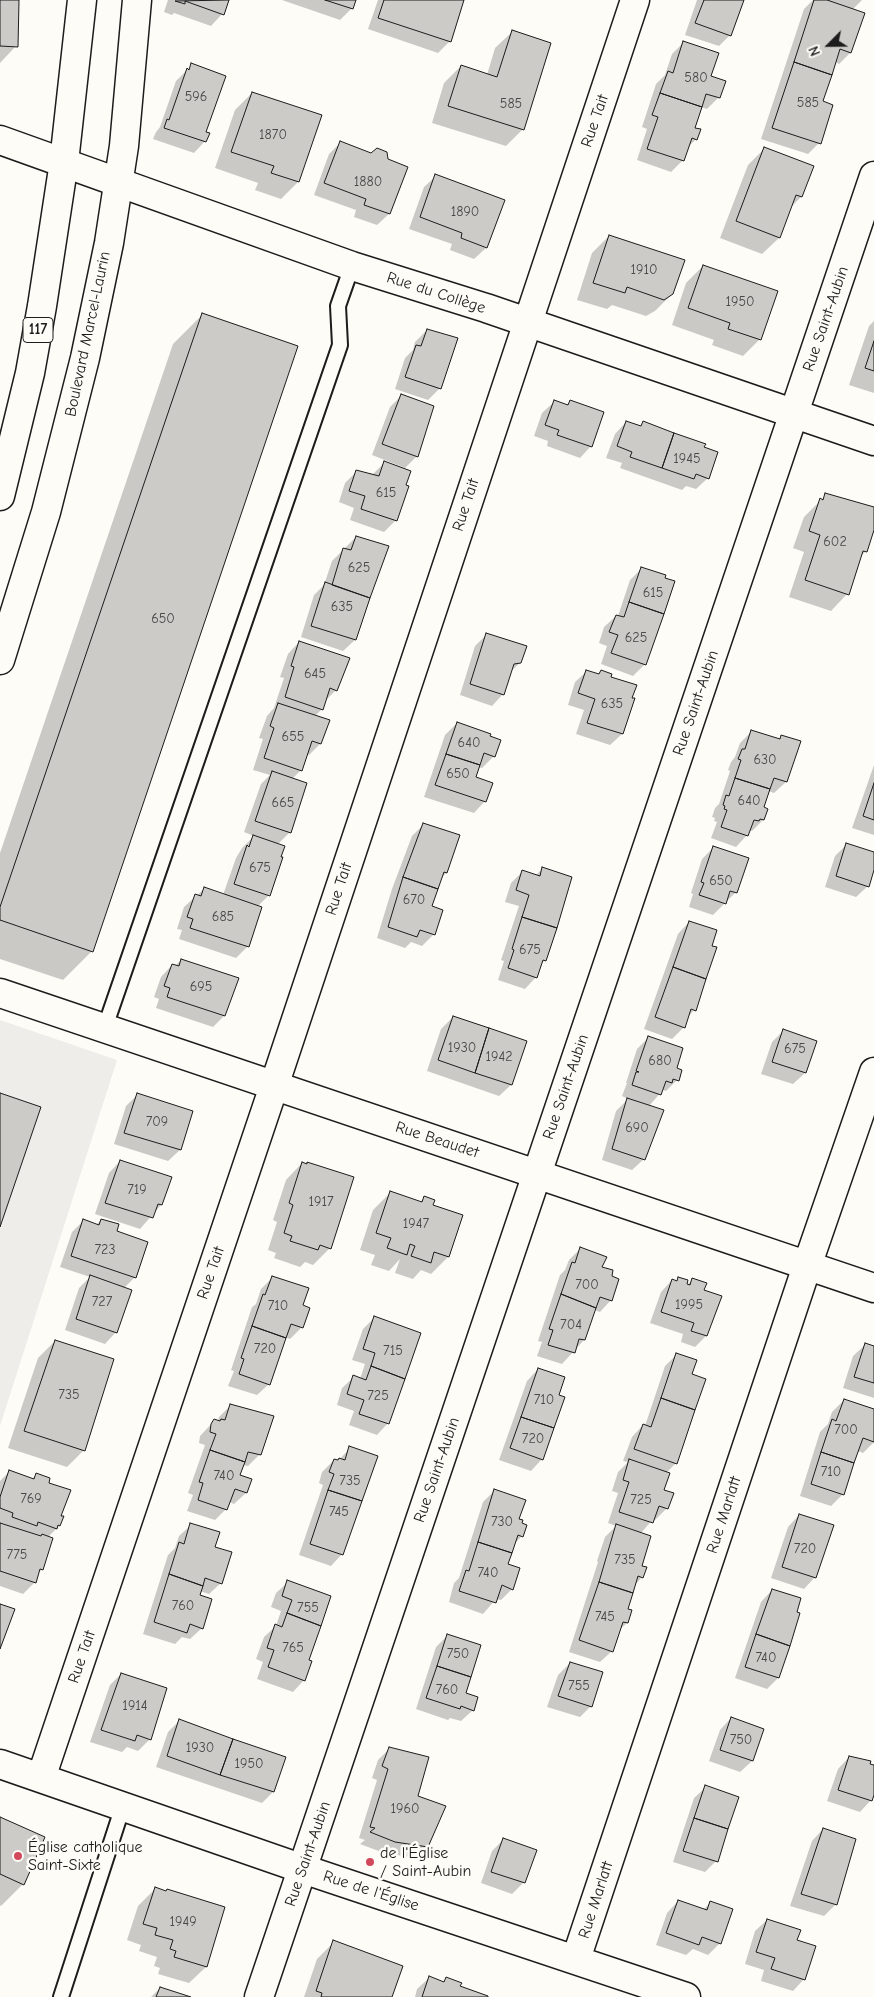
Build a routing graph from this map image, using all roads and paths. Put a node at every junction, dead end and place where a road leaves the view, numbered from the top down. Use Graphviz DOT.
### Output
graph roads {
  1 [pos="82,0"];
  2 [pos="137,0"];
  3 [pos="635,0"];
  4 [pos="0,140"];
  5 [pos="64,162"];
  6 [pos="874,176"];
  7 [pos="118,182"];
  8 [pos="352,266"];
  9 [pos="527,322"];
  10 [pos="794,414"];
  11 [pos="874,441"];
  12 [pos="0,496"];
  13 [pos="0,660"];
  14 [pos="0,993"];
  15 [pos="104,1030"];
  16 [pos="874,1072"];
  17 [pos="274,1086"];
  18 [pos="537,1174"];
  19 [pos="807,1266"];
  20 [pos="874,1288"];
  21 [pos="0,1764"];
  22 [pos="41,1778"];
  23 [pos="123,1806"];
  24 [pos="303,1869"];
  25 [pos="576,1960"];
  26 [pos="61,1997"];
  27 [pos="259,1997"];
  28 [pos="686,1997"];
  1 -- 5 [label="street, 117"];
  2 -- 7 [label="street, Boulevard Marcel-Laurin"];
  3 -- 9 [label="street, Rue Tait"];
  4 -- 5 [label="street, Rue du Collège"];
  5 -- 7 [label="street, Rue du Collège"];
  5 -- 12 [label="street, 117"];
  6 -- 10 [label="street, Rue Saint-Aubin"];
  7 -- 8 [label="street, Rue du Collège"];
  7 -- 13 [label="street, Boulevard Marcel-Laurin"];
  8 -- 9 [label="street, Rue du Collège"];
  8 -- 15 [label="lane"];
  9 -- 10 [label="street, Rue du Collège"];
  9 -- 17 [label="street, Rue Tait"];
  10 -- 11 [label="street, Rue du Collège"];
  10 -- 18 [label="street, Rue Saint-Aubin"];
  14 -- 15 [label="street, Rue Beaudet"];
  15 -- 17 [label="street, Rue Beaudet"];
  16 -- 19 [label="street, Rue Marlatt"];
  17 -- 18 [label="street, Rue Beaudet"];
  17 -- 22 [label="street, Rue Tait"];
  18 -- 19 [label="street, Rue Beaudet"];
  18 -- 24 [label="street, Rue Saint-Aubin"];
  19 -- 20 [label="street, Rue Beaudet"];
  19 -- 25 [label="street, Rue Marlatt"];
  21 -- 22 [label="street, Rue de l'Église"];
  22 -- 23 [label="street, Rue de l'Église"];
  23 -- 24 [label="street, Rue de l'Église"];
  23 -- 26 [label="lane"];
  24 -- 25 [label="street, Rue de l'Église"];
  24 -- 27 [label="street, Rue Saint-Aubin"];
  25 -- 28 [label="street, Rue de l'Église"];
}
